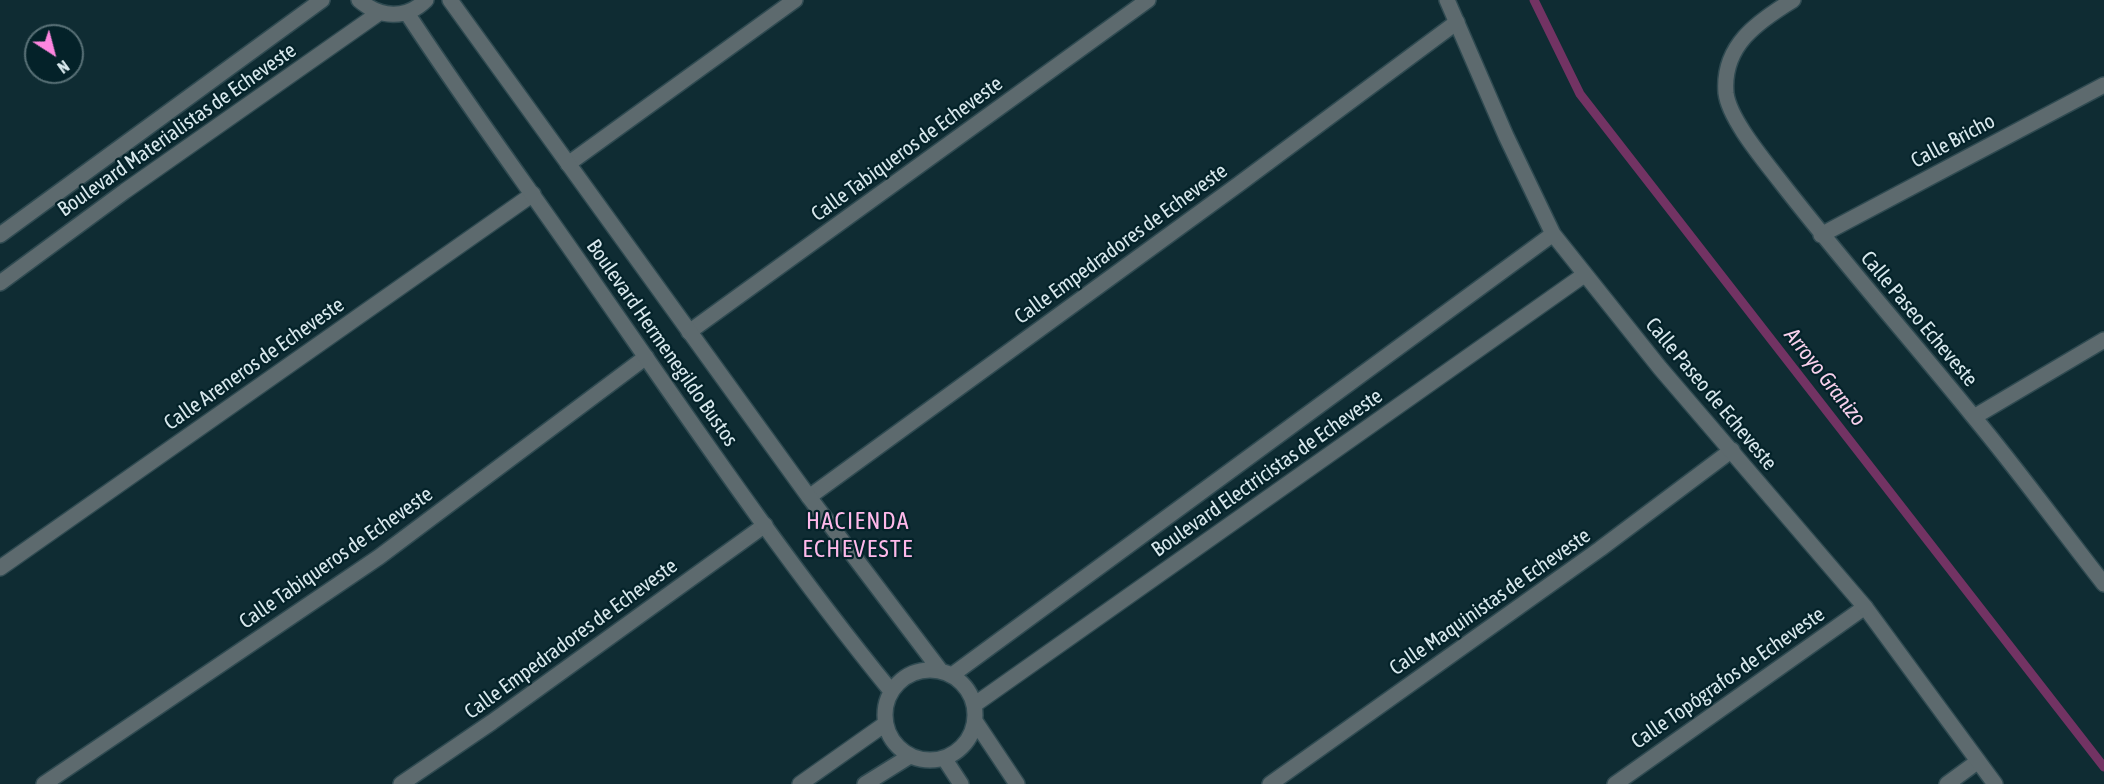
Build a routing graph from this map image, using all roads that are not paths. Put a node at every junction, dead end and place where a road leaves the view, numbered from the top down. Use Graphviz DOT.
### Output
graph roads {
  1 [pos="322,0"];
  2 [pos="359,0"];
  3 [pos="426,0"];
  4 [pos="450,0"];
  5 [pos="795,0"];
  6 [pos="1148,0"];
  7 [pos="1447,0"];
  8 [pos="1793,0"];
  9 [pos="380,13"];
  10 [pos="407,13"];
  11 [pos="1456,22"];
  12 [pos="2104,85"];
  13 [pos="568,164"];
  14 [pos="533,194"];
  15 [pos="1552,234"];
  16 [pos="0,235"];
  17 [pos="1821,235"];
  18 [pos="1584,275"];
  19 [pos="0,283"];
  20 [pos="689,332"];
  21 [pos="2104,340"];
  22 [pos="646,357"];
  23 [pos="1974,417"];
  24 [pos="1732,450"];
  25 [pos="809,497"];
  26 [pos="765,525"];
  27 [pos="0,568"];
  28 [pos="2104,584"];
  29 [pos="1865,607"];
  30 [pos="946,673"];
  31 [pos="891,691"];
  32 [pos="974,705"];
  33 [pos="975,721"];
  34 [pos="885,724"];
  35 [pos="910,756"];
  36 [pos="944,758"];
  37 [pos="1977,762"];
  38 [pos="44,784"];
  39 [pos="401,784"];
  40 [pos="800,784"];
  41 [pos="865,784"];
  42 [pos="961,784"];
  43 [pos="1017,784"];
  44 [pos="1270,784"];
  45 [pos="1615,784"];
  46 [pos="1947,784"];
  47 [pos="1995,784"];
  1 -- 16 [label="street, Boulevard Materialistas de Echeveste"];
  2 -- 9 [label="street"];
  3 -- 10 [label="street"];
  4 -- 13 [label="street, Boulevard Hermenegildo Bustos"];
  5 -- 13 [label="street"];
  6 -- 20 [label="street, Calle Tabiqueros de Echeveste"];
  7 -- 11 [label="street, Calle Paseo de Echeveste"];
  8 -- 17 [label="street, Calle Paseo Echeveste"];
  9 -- 10 [label="street"];
  9 -- 19 [label="street, Boulevard Materialistas de Echeveste"];
  10 -- 14 [label="street, Boulevard Hermenegildo Bustos"];
  11 -- 15 [label="street, Calle Paseo de Echeveste"];
  11 -- 25 [label="street, Calle Empedradores de Echeveste"];
  12 -- 17 [label="street, Calle Bricho"];
  13 -- 20 [label="street, Boulevard Hermenegildo Bustos"];
  14 -- 22 [label="street, Boulevard Hermenegildo Bustos"];
  14 -- 27 [label="street, Calle Areneros de Echeveste"];
  15 -- 18 [label="street, Calle Paseo de Echeveste"];
  15 -- 30 [label="street, Boulevard Electricistas de Echeveste"];
  17 -- 23 [label="street, Calle Paseo Echeveste"];
  18 -- 24 [label="street, Calle Paseo de Echeveste"];
  18 -- 32 [label="street, Boulevard Electricistas de Echeveste"];
  20 -- 25 [label="street, Boulevard Hermenegildo Bustos"];
  21 -- 23 [label="street"];
  22 -- 26 [label="street, Boulevard Hermenegildo Bustos"];
  22 -- 38 [label="street, Calle Tabiqueros de Echeveste"];
  23 -- 28 [label="street, Calle Paseo Echeveste"];
  24 -- 29 [label="street, Calle Paseo de Echeveste"];
  24 -- 44 [label="street, Calle Maquinistas de Echeveste"];
  25 -- 30 [label="street, Boulevard Hermenegildo Bustos"];
  26 -- 31 [label="street, Boulevard Hermenegildo Bustos"];
  26 -- 39 [label="street, Calle Empedradores de Echeveste"];
  29 -- 37 [label="street, Calle Paseo de Echeveste"];
  29 -- 45 [label="street, Calle Topógrafos de Echeveste"];
  30 -- 31 [label="street"];
  30 -- 32 [label="street"];
  31 -- 34 [label="street"];
  32 -- 33 [label="street"];
  33 -- 36 [label="street"];
  33 -- 43 [label="street"];
  34 -- 35 [label="street"];
  34 -- 40 [label="street"];
  35 -- 36 [label="street"];
  35 -- 41 [label="street"];
  36 -- 42 [label="street"];
  37 -- 46 [label="street"];
  37 -- 47 [label="street, Calle Paseo de Echeveste"];
}
